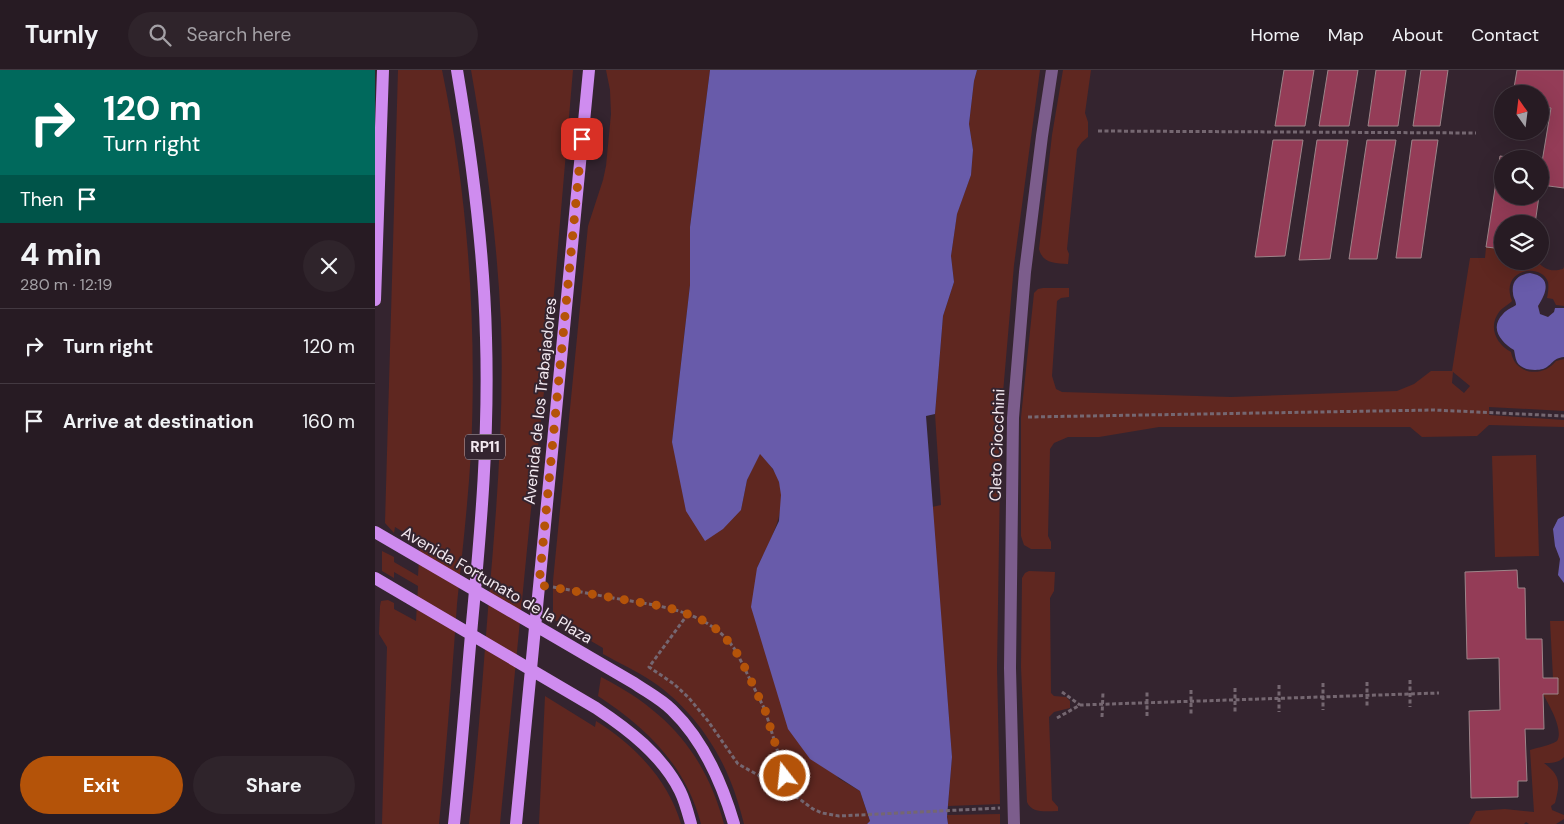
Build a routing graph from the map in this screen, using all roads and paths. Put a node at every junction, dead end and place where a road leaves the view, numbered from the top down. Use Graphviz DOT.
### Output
graph roads {
  1 [pos="383,70"];
  2 [pos="457,70"];
  3 [pos="589,70"];
  4 [pos="1052,70"];
  5 [pos="1098,131"];
  6 [pos="1476,133"];
  7 [pos="377,180"];
  8 [pos="375,300"];
  9 [pos="1564,416"];
  10 [pos="1013,418"];
  11 [pos="375,532"];
  12 [pos="375,578"];
  13 [pos="539,585"];
  14 [pos="688,614"];
  15 [pos="1410,680"];
  16 [pos="1367,682"];
  17 [pos="1323,683"];
  18 [pos="1279,685"];
  19 [pos="1235,688"];
  20 [pos="1191,690"];
  21 [pos="1147,691"];
  22 [pos="1061,692"];
  23 [pos="1103,692"];
  24 [pos="1439,693"];
  25 [pos="1410,694"];
  26 [pos="1367,695"];
  27 [pos="1323,697"];
  28 [pos="1279,698"];
  29 [pos="1235,700"];
  30 [pos="1191,701"];
  31 [pos="1147,702"];
  32 [pos="1102,704"];
  33 [pos="1080,705"];
  34 [pos="1410,707"];
  35 [pos="1367,708"];
  36 [pos="1323,710"];
  37 [pos="1279,712"];
  38 [pos="1235,713"];
  39 [pos="1191,714"];
  40 [pos="1147,716"];
  41 [pos="1102,717"];
  42 [pos="1057,718"];
  43 [pos="790,792"];
  44 [pos="1013,808"];
  45 [pos="517,820"];
  46 [pos="454,824"];
  47 [pos="691,824"];
  48 [pos="734,824"];
  49 [pos="1014,824"];
  1 -- 7 [label="main road"];
  2 -- 46 [label="main road, RP11"];
  3 -- 13 [label="main road, Avenida de los Trabajadores"];
  4 -- 10 [label="street, Cleto Ciocchini"];
  5 -- 6 [label="path"];
  7 -- 8 [label="main road"];
  9 -- 10 [label="path"];
  10 -- 44 [label="street, Cleto Ciocchini"];
  11 -- 48 [label="main road, Avenida Fortunato de la Plaza"];
  12 -- 47 [label="main road"];
  13 -- 14 [label="path"];
  13 -- 45 [label="main road, Avenida de los Trabajadores"];
  14 -- 43 [label="path"];
  14 -- 43 [label="path"];
  15 -- 25 [label="path"];
  16 -- 26 [label="path"];
  17 -- 27 [label="path"];
  18 -- 28 [label="path"];
  19 -- 29 [label="path"];
  20 -- 30 [label="path"];
  21 -- 31 [label="path"];
  22 -- 33 [label="path"];
  23 -- 32 [label="path"];
  24 -- 25 [label="path"];
  25 -- 26 [label="path"];
  25 -- 34 [label="path"];
  26 -- 27 [label="path"];
  26 -- 35 [label="path"];
  27 -- 28 [label="path"];
  27 -- 36 [label="path"];
  28 -- 29 [label="path"];
  28 -- 37 [label="path"];
  29 -- 30 [label="path"];
  29 -- 38 [label="path"];
  30 -- 31 [label="path"];
  30 -- 39 [label="path"];
  31 -- 32 [label="path"];
  31 -- 40 [label="path"];
  32 -- 33 [label="path"];
  32 -- 41 [label="path"];
  33 -- 42 [label="path"];
  43 -- 44 [label="path"];
  44 -- 49 [label="street, Cleto Ciocchini"];
}
